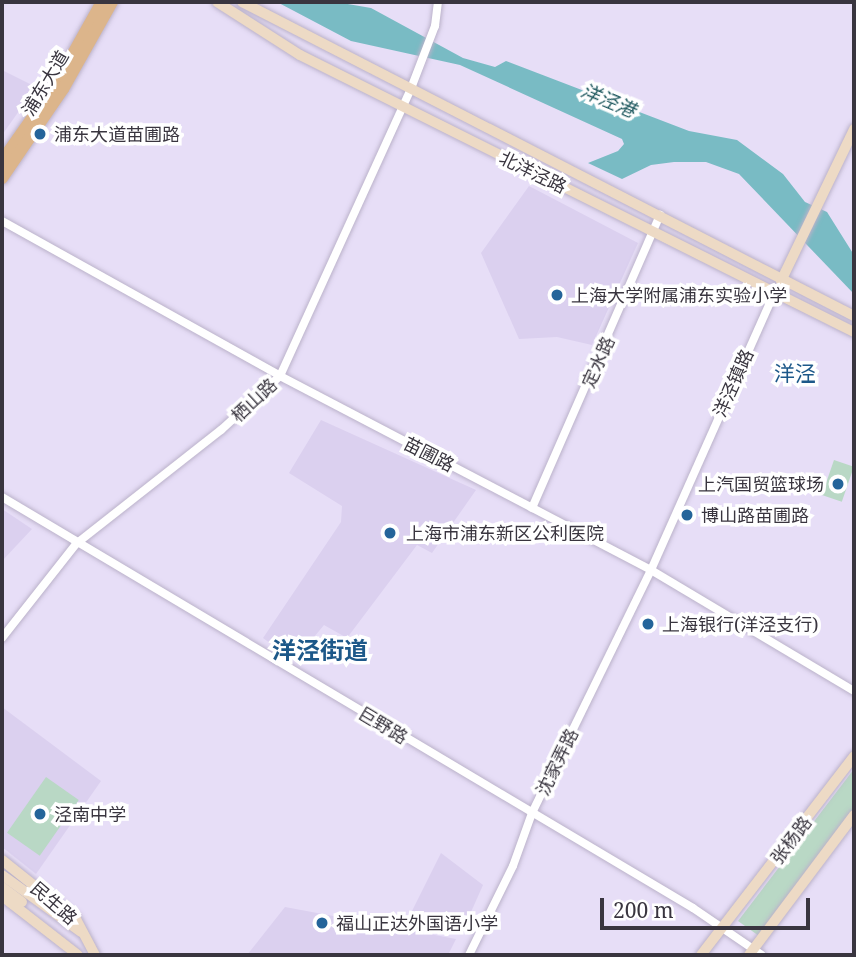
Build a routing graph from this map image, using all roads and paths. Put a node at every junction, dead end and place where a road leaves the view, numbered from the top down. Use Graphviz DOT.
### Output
graph roads {
  1 [pos="102,2"];
  2 [pos="112,2"];
  3 [pos="217,2"];
  4 [pos="243,2"];
  5 [pos="438,2"];
  6 [pos="410,91"];
  7 [pos="403,107"];
  8 [pos="854,129"];
  9 [pos="2,161"];
  10 [pos="2,178"];
  11 [pos="660,215"];
  12 [pos="2,221"];
  13 [pos="654,231"];
  14 [pos="783,277"];
  15 [pos="776,289"];
  16 [pos="854,316"];
  17 [pos="854,332"];
  18 [pos="280,376"];
  19 [pos="2,497"];
  20 [pos="533,508"];
  21 [pos="76,544"];
  22 [pos="651,570"];
  23 [pos="2,638"];
  24 [pos="854,691"];
  25 [pos="854,756"];
  26 [pos="532,813"];
  27 [pos="854,815"];
  28 [pos="2,860"];
  29 [pos="2,875"];
  30 [pos="2,887"];
  31 [pos="2,896"];
  32 [pos="725,928"];
  33 [pos="89,938"];
  34 [pos="64,942"];
  35 [pos="755,953"];
  36 [pos="78,955"];
  37 [pos="95,955"];
  38 [pos="469,955"];
  39 [pos="701,955"];
  1 -- 9 [label="main road, 浦东大道"];
  2 -- 10 [label="main road, 浦东大道"];
  3 -- 7 [label="main road, 北洋泾路"];
  4 -- 6 [label="main road, 北洋泾路"];
  5 -- 6 [label="street, 栖山路"];
  6 -- 7 [label="street, 栖山路"];
  6 -- 11 [label="main road, 北洋泾路"];
  7 -- 13 [label="main road, 北洋泾路"];
  7 -- 18 [label="street, 栖山路"];
  8 -- 14 [label="main road, 洋泾镇路"];
  11 -- 13 [label="street, 定水路"];
  11 -- 14 [label="main road, 北洋泾路"];
  12 -- 18 [label="street, 苗圃路"];
  13 -- 15 [label="main road, 北洋泾路"];
  13 -- 20 [label="street, 定水路"];
  14 -- 15 [label="main road, 洋泾镇路"];
  14 -- 16 [label="main road, 北洋泾路"];
  15 -- 17 [label="main road, 北洋泾路"];
  15 -- 22 [label="street, 洋泾镇路"];
  18 -- 20 [label="street, 苗圃路"];
  18 -- 21 [label="street, 栖山路"];
  19 -- 21 [label="street, 巨野路"];
  20 -- 22 [label="street, 苗圃路"];
  21 -- 23 [label="street, 栖山路"];
  21 -- 26 [label="street, 巨野路"];
  22 -- 24 [label="street, 苗圃路"];
  22 -- 26 [label="street, 沈家弄路"];
  25 -- 32 [label="main road, 张杨路"];
  26 -- 32 [label="street, 巨野路"];
  26 -- 38 [label="street, 沈家弄路"];
  27 -- 35 [label="main road, 张杨路"];
  28 -- 33 [label="main road, 民生路"];
  29 -- 33 [label="main road"];
  30 -- 34 [label="main road"];
  31 -- 34 [label="main road, 民生路"];
  32 -- 35 [label="street, 巨野路"];
  32 -- 39 [label="main road, 张杨路"];
  33 -- 37 [label="main road, 民生路"];
  34 -- 36 [label="main road, 民生路"];
}
